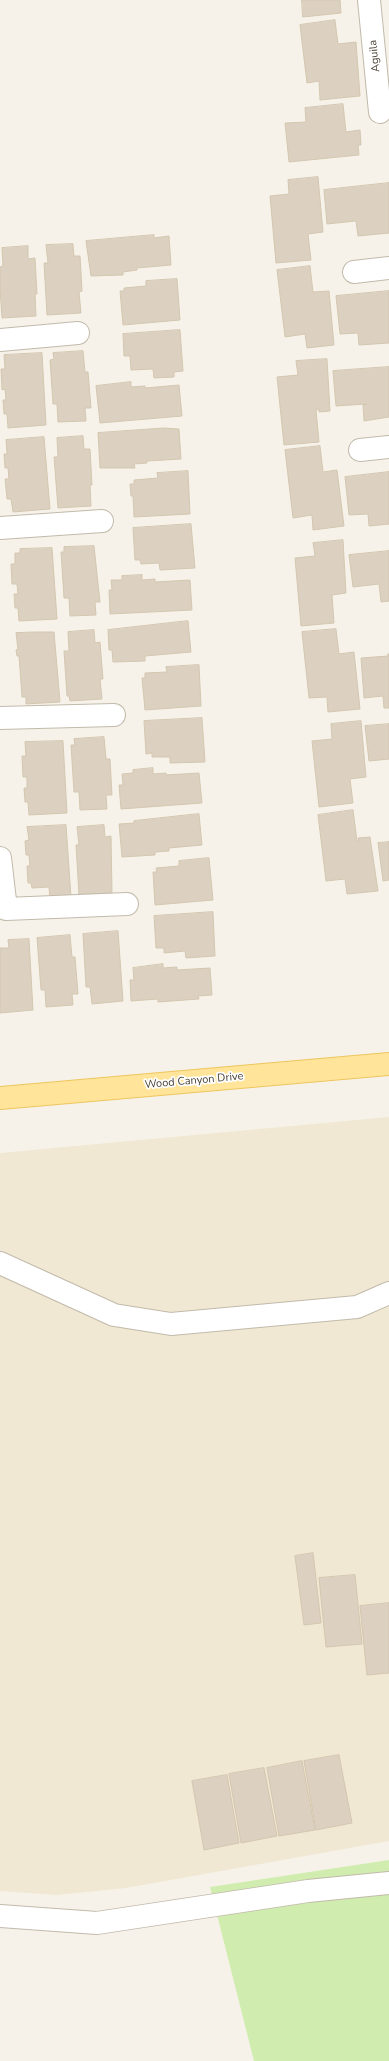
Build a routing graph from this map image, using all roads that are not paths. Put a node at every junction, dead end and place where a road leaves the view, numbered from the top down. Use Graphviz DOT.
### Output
graph roads {
  1 [pos="369,0"];
  2 [pos="380,112"];
  3 [pos="389,268"];
  4 [pos="354,272"];
  5 [pos="78,333"];
  6 [pos="0,340"];
  7 [pos="389,447"];
  8 [pos="360,450"];
  9 [pos="102,521"];
  10 [pos="0,528"];
  11 [pos="114,715"];
  12 [pos="0,718"];
  13 [pos="0,858"];
  14 [pos="127,904"];
  15 [pos="389,1064"];
  16 [pos="0,1098"];
  17 [pos="0,1263"];
  18 [pos="389,1293"];
  19 [pos="389,1883"];
  20 [pos="0,1916"];
  1 -- 2 [label="street, Aguila"];
  3 -- 4 [label="street"];
  5 -- 6 [label="street"];
  7 -- 8 [label="street"];
  9 -- 10 [label="street"];
  11 -- 12 [label="street"];
  13 -- 14 [label="street"];
  15 -- 16 [label="main road, Wood Canyon Drive"];
  17 -- 18 [label="street"];
  19 -- 20 [label="street"];
}
